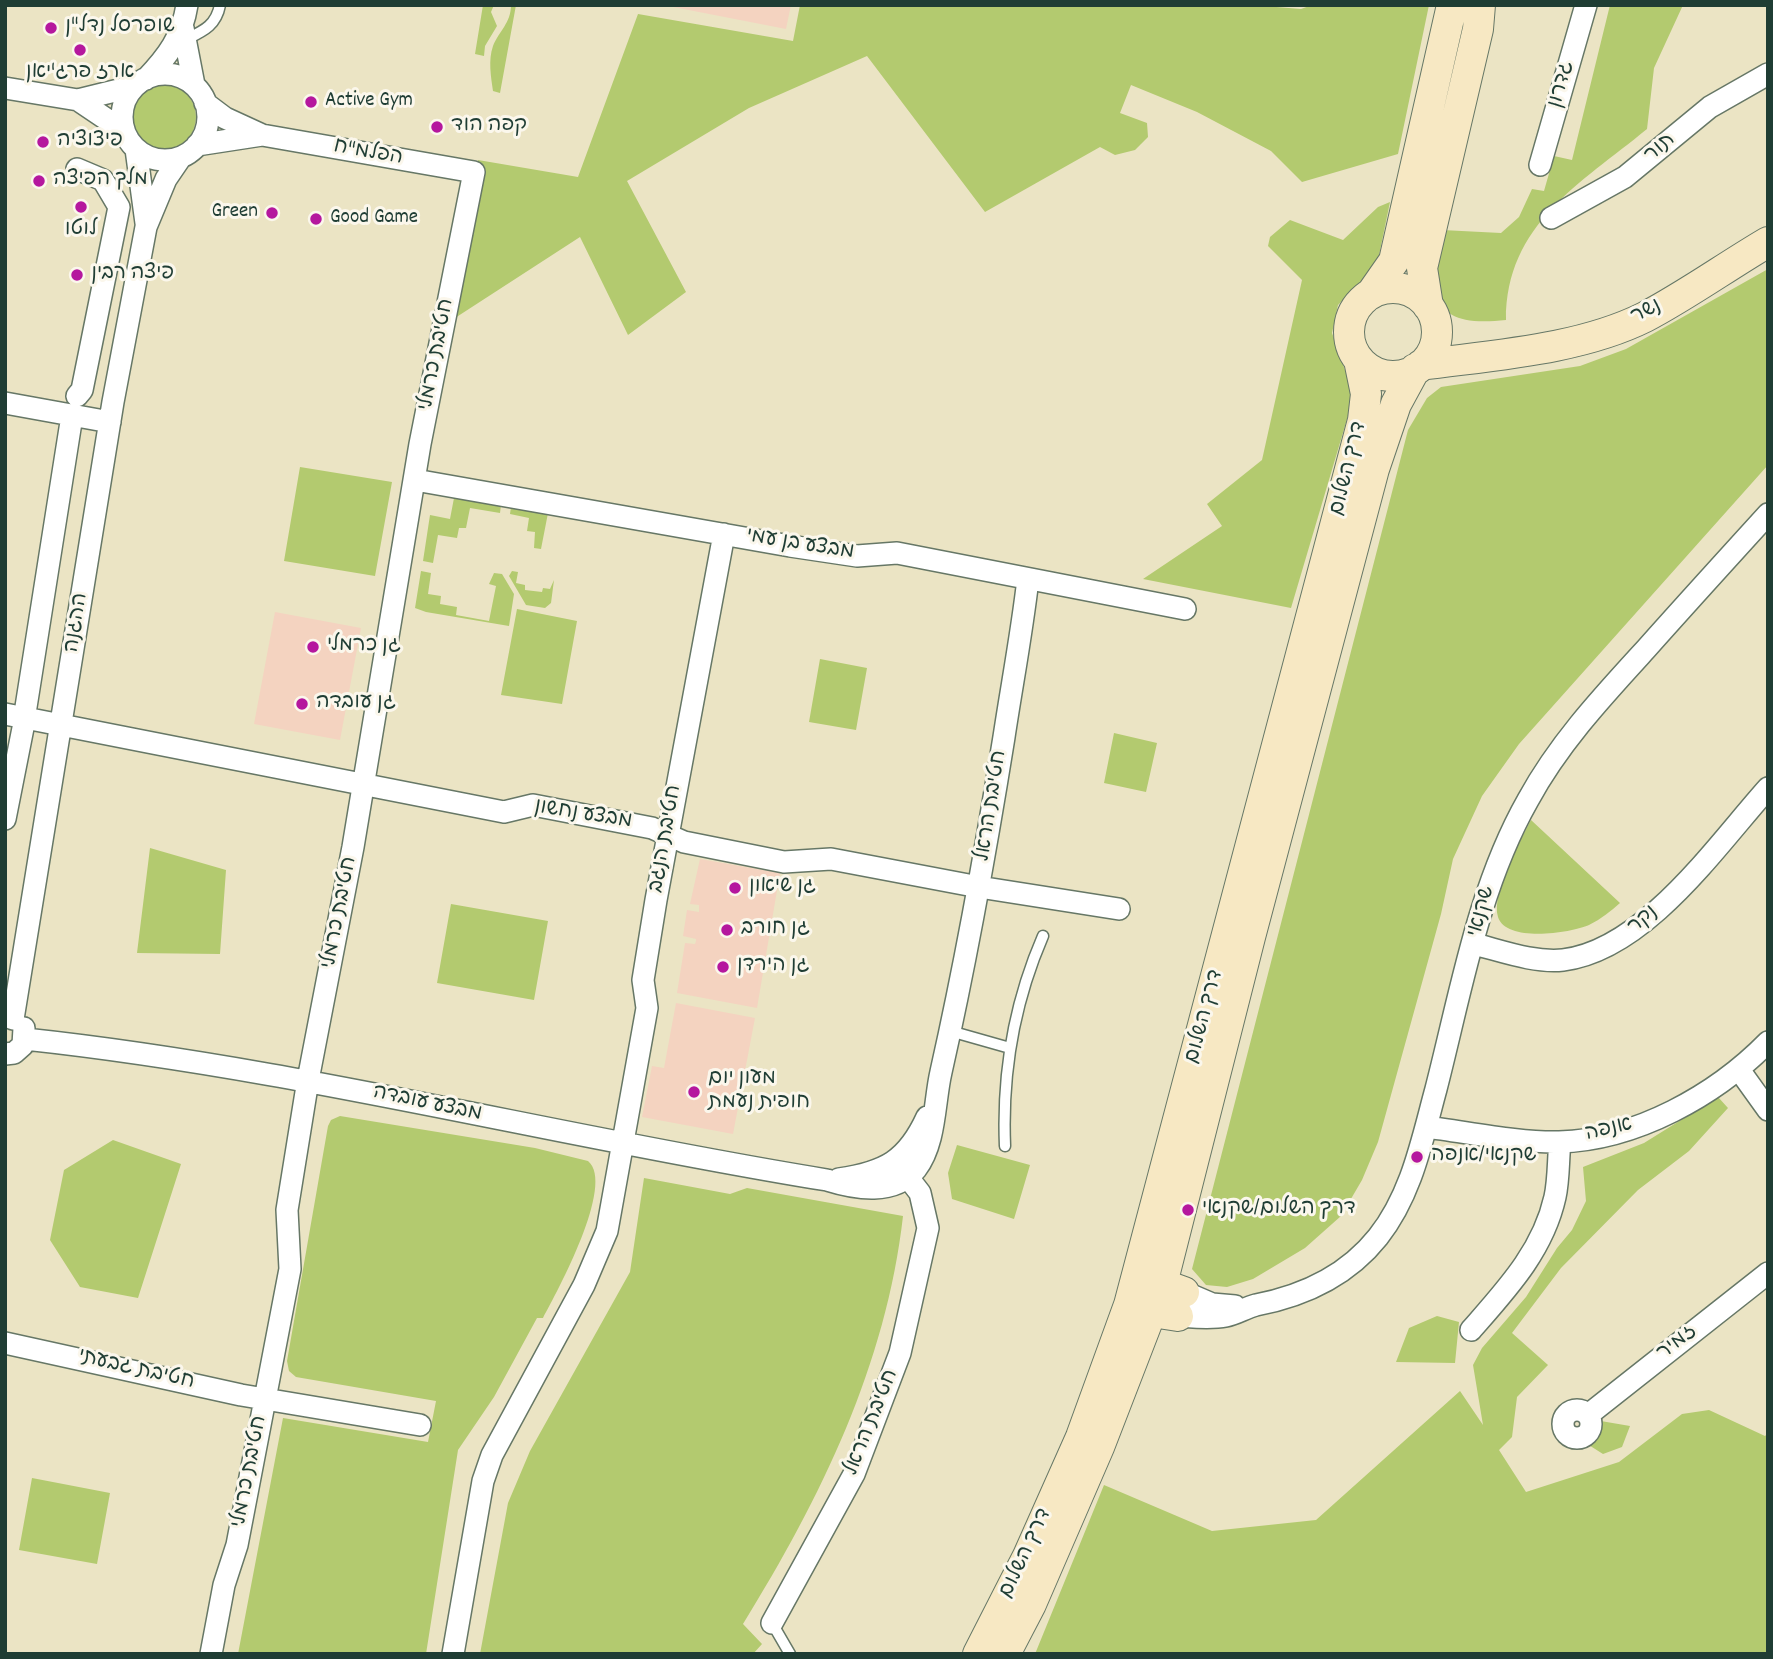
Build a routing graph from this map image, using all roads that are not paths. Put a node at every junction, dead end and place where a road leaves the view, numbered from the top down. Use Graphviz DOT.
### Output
graph roads {
  1 [pos="187,5"];
  2 [pos="220,5"];
  3 [pos="1452,5"];
  4 [pos="1480,5"];
  5 [pos="1586,5"];
  6 [pos="184,34"];
  7 [pos="1768,74"];
  8 [pos="141,82"];
  9 [pos="5,88"];
  10 [pos="199,94"];
  11 [pos="78,100"];
  12 [pos="262,135"];
  13 [pos="130,140"];
  14 [pos="189,151"];
  15 [pos="1540,165"];
  16 [pos="77,169"];
  17 [pos="474,172"];
  18 [pos="1550,218"];
  19 [pos="146,227"];
  20 [pos="1768,242"];
  21 [pos="1371,294"];
  22 [pos="1431,311"];
  23 [pos="1513,351"];
  24 [pos="1359,360"];
  25 [pos="1418,367"];
  26 [pos="77,396"];
  27 [pos="5,403"];
  28 [pos="71,422"];
  29 [pos="110,422"];
  30 [pos="415,480"];
  31 [pos="1768,514"];
  32 [pos="724,534"];
  33 [pos="1028,579"];
  34 [pos="1185,609"];
  35 [pos="5,714"];
  36 [pos="62,723"];
  37 [pos="364,786"];
  38 [pos="1768,788"];
  39 [pos="5,818"];
  40 [pos="666,836"];
  41 [pos="979,887"];
  42 [pos="1119,909"];
  43 [pos="1043,936"];
  44 [pos="1474,944"];
  45 [pos="9,1018"];
  46 [pos="950,1031"];
  47 [pos="25,1039"];
  48 [pos="1768,1042"];
  49 [pos="1010,1048"];
  50 [pos="5,1054"];
  51 [pos="1740,1071"];
  52 [pos="309,1080"];
  53 [pos="1768,1110"];
  54 [pos="1426,1127"];
  55 [pos="1560,1142"];
  56 [pos="623,1144"];
  57 [pos="1005,1146"];
  58 [pos="902,1169"];
  59 [pos="1768,1273"];
  60 [pos="1162,1299"];
  61 [pos="1471,1330"];
  62 [pos="5,1343"];
  63 [pos="266,1399"];
  64 [pos="1588,1415"];
  65 [pos="420,1425"];
  66 [pos="772,1623"];
  67 [pos="211,1654"];
  68 [pos="453,1654"];
  69 [pos="789,1654"];
  70 [pos="978,1654"];
  71 [pos="1005,1654"];
  1 -- 6 [label="street"];
  2 -- 6 [label="lane"];
  3 -- 21 [label="street"];
  4 -- 22 [label="street"];
  5 -- 15 [label="street, גדרון"];
  6 -- 8 [label="street"];
  6 -- 10 [label="street"];
  7 -- 18 [label="street, תור"];
  8 -- 10 [label="street"];
  8 -- 11 [label="street"];
  8 -- 13 [label="street"];
  9 -- 11 [label="street"];
  10 -- 12 [label="street, הפלמ\"ח"];
  10 -- 14 [label="street"];
  11 -- 13 [label="street"];
  12 -- 14 [label="street, הפלמ\"ח"];
  12 -- 17 [label="street, הפלמ\"ח"];
  13 -- 14 [label="street"];
  13 -- 19 [label="street, ההגנה"];
  14 -- 19 [label="street, ההגנה"];
  16 -- 26 [label="street"];
  17 -- 30 [label="street, חטיבת כרמלי"];
  19 -- 29 [label="street, ההגנה"];
  20 -- 23 [label="street, נשר"];
  21 -- 22 [label="street"];
  21 -- 24 [label="street"];
  22 -- 23 [label="street, נשר"];
  22 -- 25 [label="street"];
  23 -- 25 [label="street, נשר"];
  24 -- 25 [label="street"];
  24 -- 60 [label="street, דרך השלום"];
  25 -- 60 [label="street, דרך השלום"];
  27 -- 29 [label="street"];
  28 -- 39 [label="street"];
  29 -- 36 [label="street, ההגנה"];
  30 -- 32 [label="street, מבצע בן עמי"];
  30 -- 37 [label="street, חטיבת כרמלי"];
  31 -- 44 [label="street, שקנאי"];
  32 -- 33 [label="street, מבצע בן עמי"];
  32 -- 40 [label="street, חטיבת הנגב"];
  33 -- 34 [label="street, מבצע בן עמי"];
  33 -- 41 [label="street, חטיבת הראל"];
  35 -- 36 [label="street, מבצע נחשון"];
  36 -- 37 [label="street, מבצע נחשון"];
  36 -- 45 [label="street, ההגנה"];
  37 -- 40 [label="street, מבצע נחשון"];
  37 -- 52 [label="street, חטיבת כרמלי"];
  38 -- 44 [label="street, נקר"];
  40 -- 41 [label="street, מבצע נחשון"];
  40 -- 56 [label="street, חטיבת הנגב"];
  41 -- 42 [label="street, מבצע נחשון"];
  41 -- 46 [label="street, חטיבת הראל"];
  43 -- 49 [label="lane"];
  44 -- 54 [label="street, שקנאי"];
  45 -- 47 [label="street"];
  46 -- 49 [label="lane"];
  46 -- 58 [label="street, חטיבת הראל"];
  47 -- 50 [label="street"];
  47 -- 52 [label="street, מבצע עובדה"];
  48 -- 51 [label="street, אנפה"];
  49 -- 57 [label="lane"];
  51 -- 53 [label="street"];
  51 -- 55 [label="street, אנפה"];
  52 -- 56 [label="street, מבצע עובדה"];
  52 -- 63 [label="street, חטיבת כרמלי"];
  54 -- 55 [label="street, אנפה"];
  54 -- 60 [label="street, שקנאי"];
  55 -- 61 [label="street"];
  56 -- 58 [label="street, מבצע עובדה"];
  56 -- 68 [label="street, חטיבת הנגב"];
  58 -- 66 [label="street, חטיבת הראל"];
  59 -- 64 [label="street, זמיר"];
  60 -- 70 [label="street, דרך השלום"];
  60 -- 71 [label="street, דרך השלום"];
  62 -- 63 [label="street, חטיבת גבעתי"];
  63 -- 65 [label="street, חטיבת גבעתי"];
  63 -- 67 [label="street, חטיבת כרמלי"];
  66 -- 69 [label="lane, חטיבת הראל"];
}
